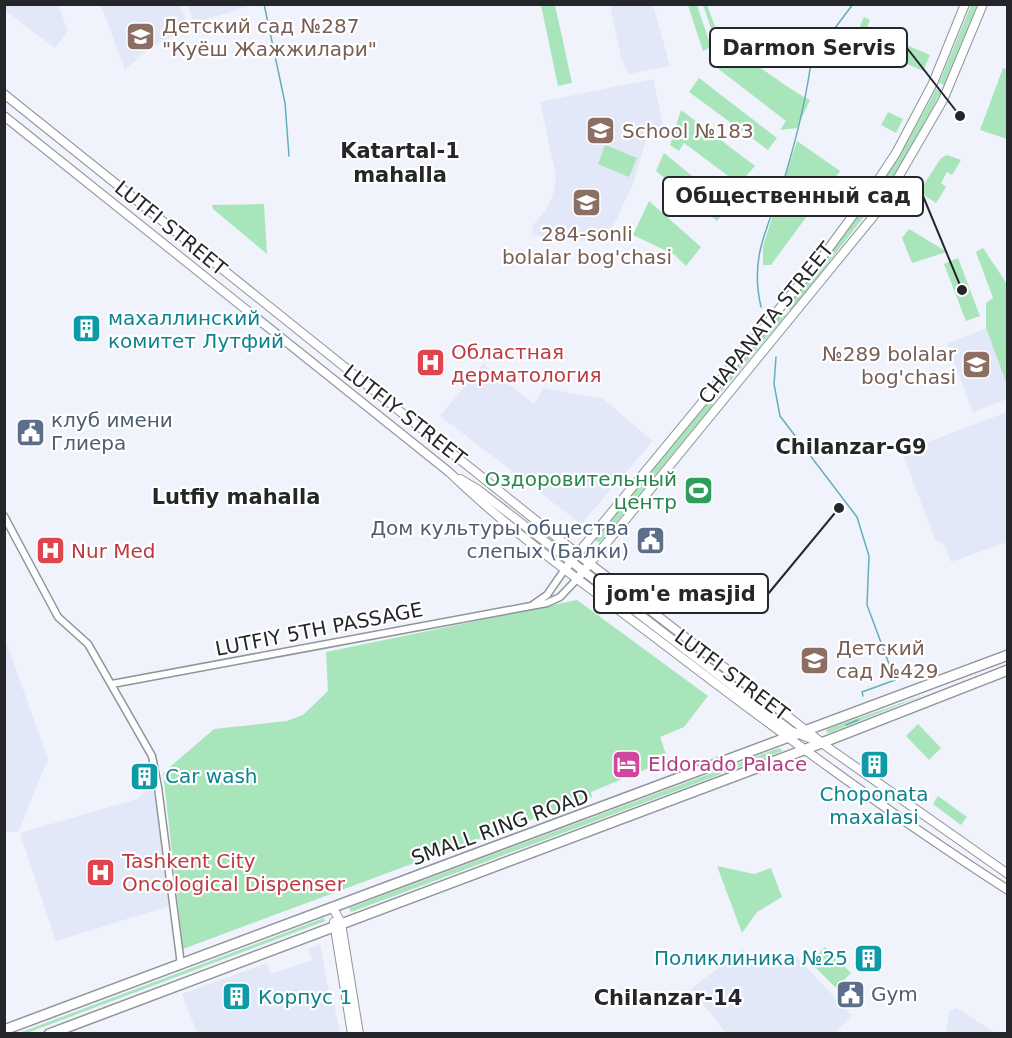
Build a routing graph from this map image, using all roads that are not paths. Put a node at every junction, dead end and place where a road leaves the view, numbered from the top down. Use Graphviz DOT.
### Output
graph roads {
  1 [pos="966,4"];
  2 [pos="983,4"];
  3 [pos="933,83"];
  4 [pos="947,91"];
  5 [pos="4,94"];
  6 [pos="25,111"];
  7 [pos="4,116"];
  8 [pos="14,124"];
  9 [pos="60,139"];
  10 [pos="50,153"];
  11 [pos="781,305"];
  12 [pos="794,316"];
  13 [pos="708,395"];
  14 [pos="720,404"];
  15 [pos="424,430"];
  16 [pos="413,444"];
  17 [pos="449,472"];
  18 [pos="4,516"];
  19 [pos="576,553"];
  20 [pos="589,563"];
  21 [pos="567,566"];
  22 [pos="580,575"];
  23 [pos="531,605"];
  24 [pos="1008,655"];
  25 [pos="1008,670"];
  26 [pos="938,681"];
  27 [pos="112,684"];
  28 [pos="942,694"];
  29 [pos="820,725"];
  30 [pos="773,728"];
  31 [pos="804,734"];
  32 [pos="788,738"];
  33 [pos="825,740"];
  34 [pos="775,743"];
  35 [pos="805,749"];
  36 [pos="964,846"];
  37 [pos="957,857"];
  38 [pos="1008,874"];
  39 [pos="1008,890"];
  40 [pos="333,908"];
  41 [pos="337,924"];
  42 [pos="181,965"];
  43 [pos="4,1030"];
  44 [pos="49,1034"];
  45 [pos="352,1034"];
  46 [pos="359,1034"];
  1 -- 3 [label="main road, CHAPANATA STREET"];
  2 -- 4 [label="main road, CHAPANATA STREET"];
  3 -- 4 [label="main road"];
  3 -- 11 [label="main road, CHAPANATA STREET"];
  4 -- 12 [label="main road, CHAPANATA STREET"];
  5 -- 6 [label="main road, LUTFI STREET"];
  6 -- 8 [label="main road"];
  6 -- 9 [label="main road, LUTFI STREET"];
  7 -- 8 [label="main road"];
  8 -- 10 [label="main road"];
  9 -- 10 [label="main road"];
  9 -- 15 [label="main road, LUTFI STREET"];
  10 -- 16 [label="main road, LUTFIY STREET"];
  11 -- 12 [label="main road"];
  11 -- 13 [label="main road, CHAPANATA STREET"];
  12 -- 14 [label="main road, CHAPANATA STREET"];
  13 -- 14 [label="main road"];
  13 -- 19 [label="main road, CHAPANATA STREET"];
  14 -- 20 [label="main road, CHAPANATA STREET"];
  15 -- 16 [label="main road"];
  15 -- 19 [label="main road, LUTFI STREET"];
  16 -- 17 [label="main road, LUTFIY STREET"];
  17 -- 21 [label="main road, LUTFI STREET"];
  18 -- 27 [label="street"];
  19 -- 20 [label="main road"];
  19 -- 21 [label="main road, CHAPANATA STREET"];
  20 -- 22 [label="main road, CHAPANATA STREET"];
  20 -- 31 [label="main road, LUTFI STREET"];
  21 -- 22 [label="main road, LUTFI STREET"];
  21 -- 23 [label="street"];
  22 -- 23 [label="street, LUTFIY 5TH PASSAGE"];
  22 -- 30 [label="main road, LUTFI STREET"];
  22 -- 31 [label="main road"];
  23 -- 27 [label="street, LUTFIY 5TH PASSAGE"];
  24 -- 26 [label="highway, SMALL RING ROAD"];
  25 -- 28 [label="highway, SMALL RING ROAD"];
  26 -- 28 [label="highway"];
  26 -- 29 [label="highway, SMALL RING ROAD"];
  27 -- 42 [label="street"];
  28 -- 33 [label="highway, SMALL RING ROAD"];
  29 -- 31 [label="highway, SMALL RING ROAD"];
  29 -- 33 [label="highway"];
  30 -- 32 [label="main road, LUTFI STREET"];
  30 -- 34 [label="main road"];
  31 -- 32 [label="highway, SMALL RING ROAD"];
  31 -- 33 [label="main road, LUTFI STREET"];
  31 -- 35 [label="highway"];
  32 -- 34 [label="highway, SMALL RING ROAD"];
  32 -- 35 [label="main road, LUTFI STREET"];
  33 -- 35 [label="highway, SMALL RING ROAD"];
  33 -- 36 [label="main road, LUTFI STREET"];
  34 -- 40 [label="highway, SMALL RING ROAD"];
  35 -- 37 [label="main road, LUTFI STREET"];
  35 -- 41 [label="highway, SMALL RING ROAD"];
  36 -- 37 [label="main road"];
  36 -- 38 [label="main road, LUTFI STREET"];
  37 -- 39 [label="main road, LUTFI STREET"];
  40 -- 41 [label="main road"];
  40 -- 42 [label="highway, SMALL RING ROAD"];
  41 -- 44 [label="highway, SMALL RING ROAD"];
  41 -- 45 [label="main road"];
  41 -- 46 [label="main road"];
  42 -- 43 [label="highway, SMALL RING ROAD"];
}
